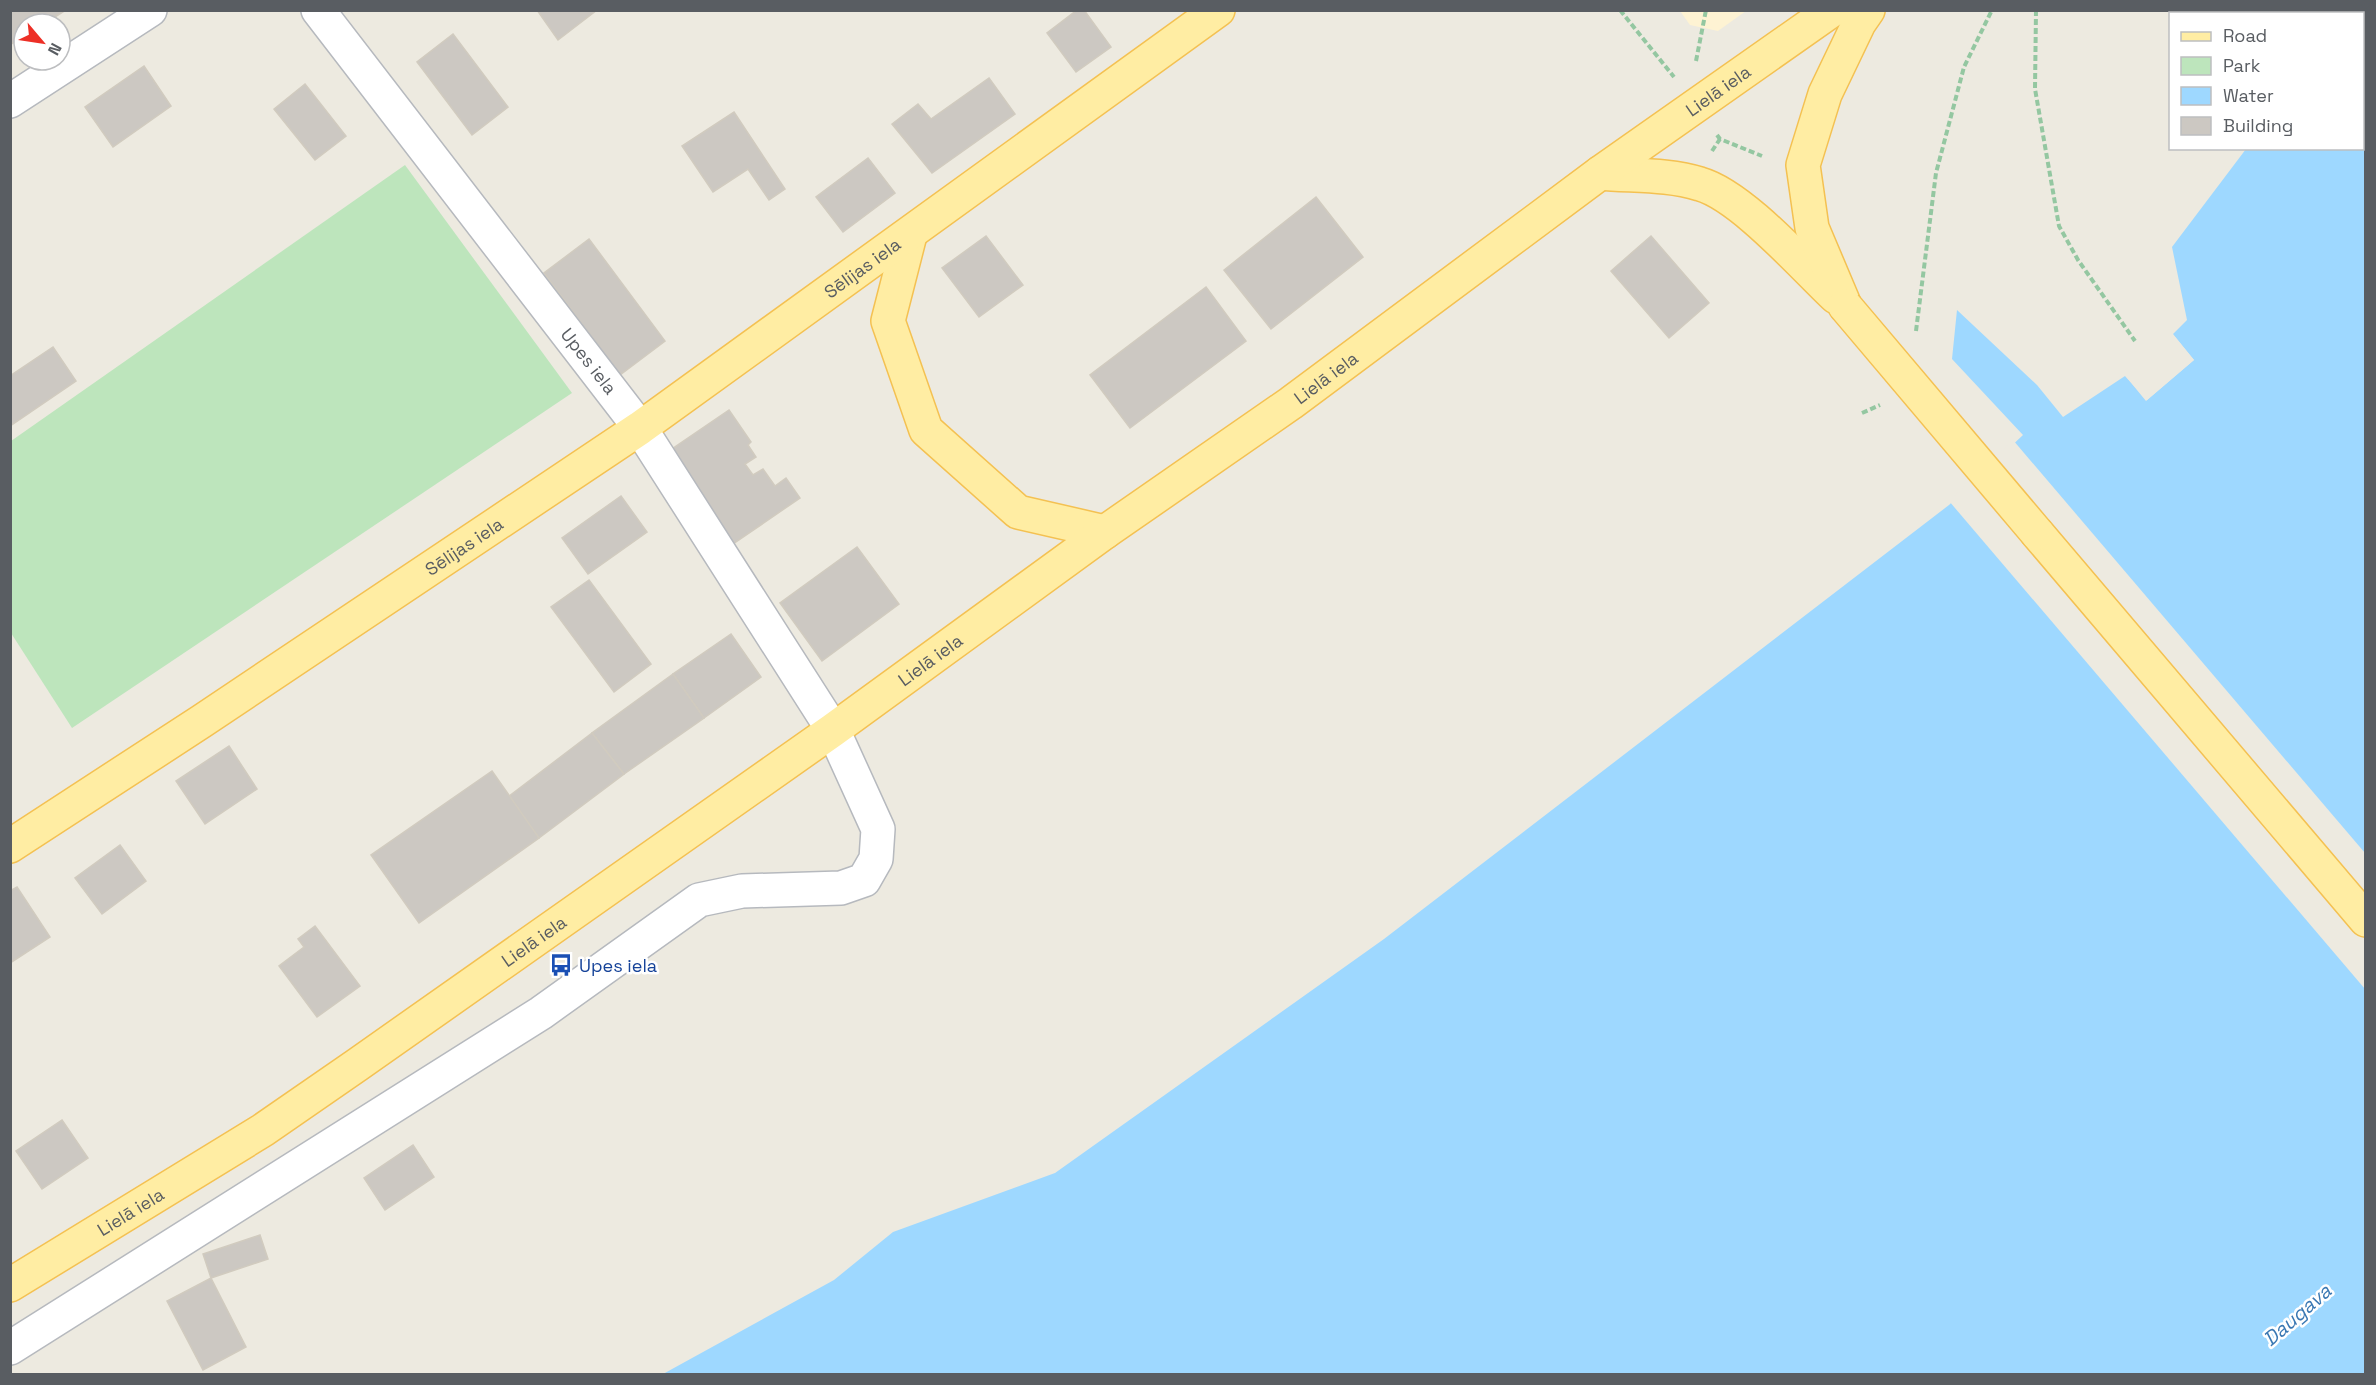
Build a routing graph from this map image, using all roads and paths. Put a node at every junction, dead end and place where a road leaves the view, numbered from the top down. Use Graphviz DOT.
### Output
graph roads {
  1 [pos="150,10"];
  2 [pos="318,10"];
  3 [pos="1218,10"];
  4 [pos="1620,10"];
  5 [pos="1706,10"];
  6 [pos="1832,10"];
  7 [pos="1868,10"];
  8 [pos="1992,10"];
  9 [pos="2036,10"];
  10 [pos="1703,33"];
  11 [pos="1681,84"];
  12 [pos="10,101"];
  13 [pos="1720,139"];
  14 [pos="1762,156"];
  15 [pos="1600,173"];
  16 [pos="910,235"];
  17 [pos="1845,306"];
  18 [pos="1916,333"];
  19 [pos="2135,341"];
  20 [pos="1890,400"];
  21 [pos="1862,413"];
  22 [pos="640,428"];
  23 [pos="1105,532"];
  24 [pos="833,730"];
  25 [pos="10,846"];
  26 [pos="2366,920"];
  27 [pos="10,1285"];
  28 [pos="10,1348"];
  1 -- 12 [label="street"];
  2 -- 22 [label="street, Upes iela"];
  3 -- 16 [label="main road, Sēlijas iela"];
  4 -- 11 [label="path"];
  5 -- 10 [label="path"];
  6 -- 15 [label="main road, Lielā iela"];
  7 -- 17 [label="main road"];
  8 -- 18 [label="path"];
  9 -- 19 [label="path"];
  13 -- 14 [label="path"];
  15 -- 17 [label="main road"];
  15 -- 23 [label="main road, Lielā iela"];
  16 -- 22 [label="main road, Sēlijas iela"];
  16 -- 23 [label="main road, Sēlijas iela"];
  17 -- 26 [label="main road, bridge"];
  20 -- 21 [label="path"];
  22 -- 24 [label="street, Upes iela"];
  22 -- 25 [label="main road, Sēlijas iela"];
  23 -- 24 [label="main road, Lielā iela"];
  24 -- 27 [label="main road, Lielā iela"];
  24 -- 28 [label="street, Upes iela"];
}
